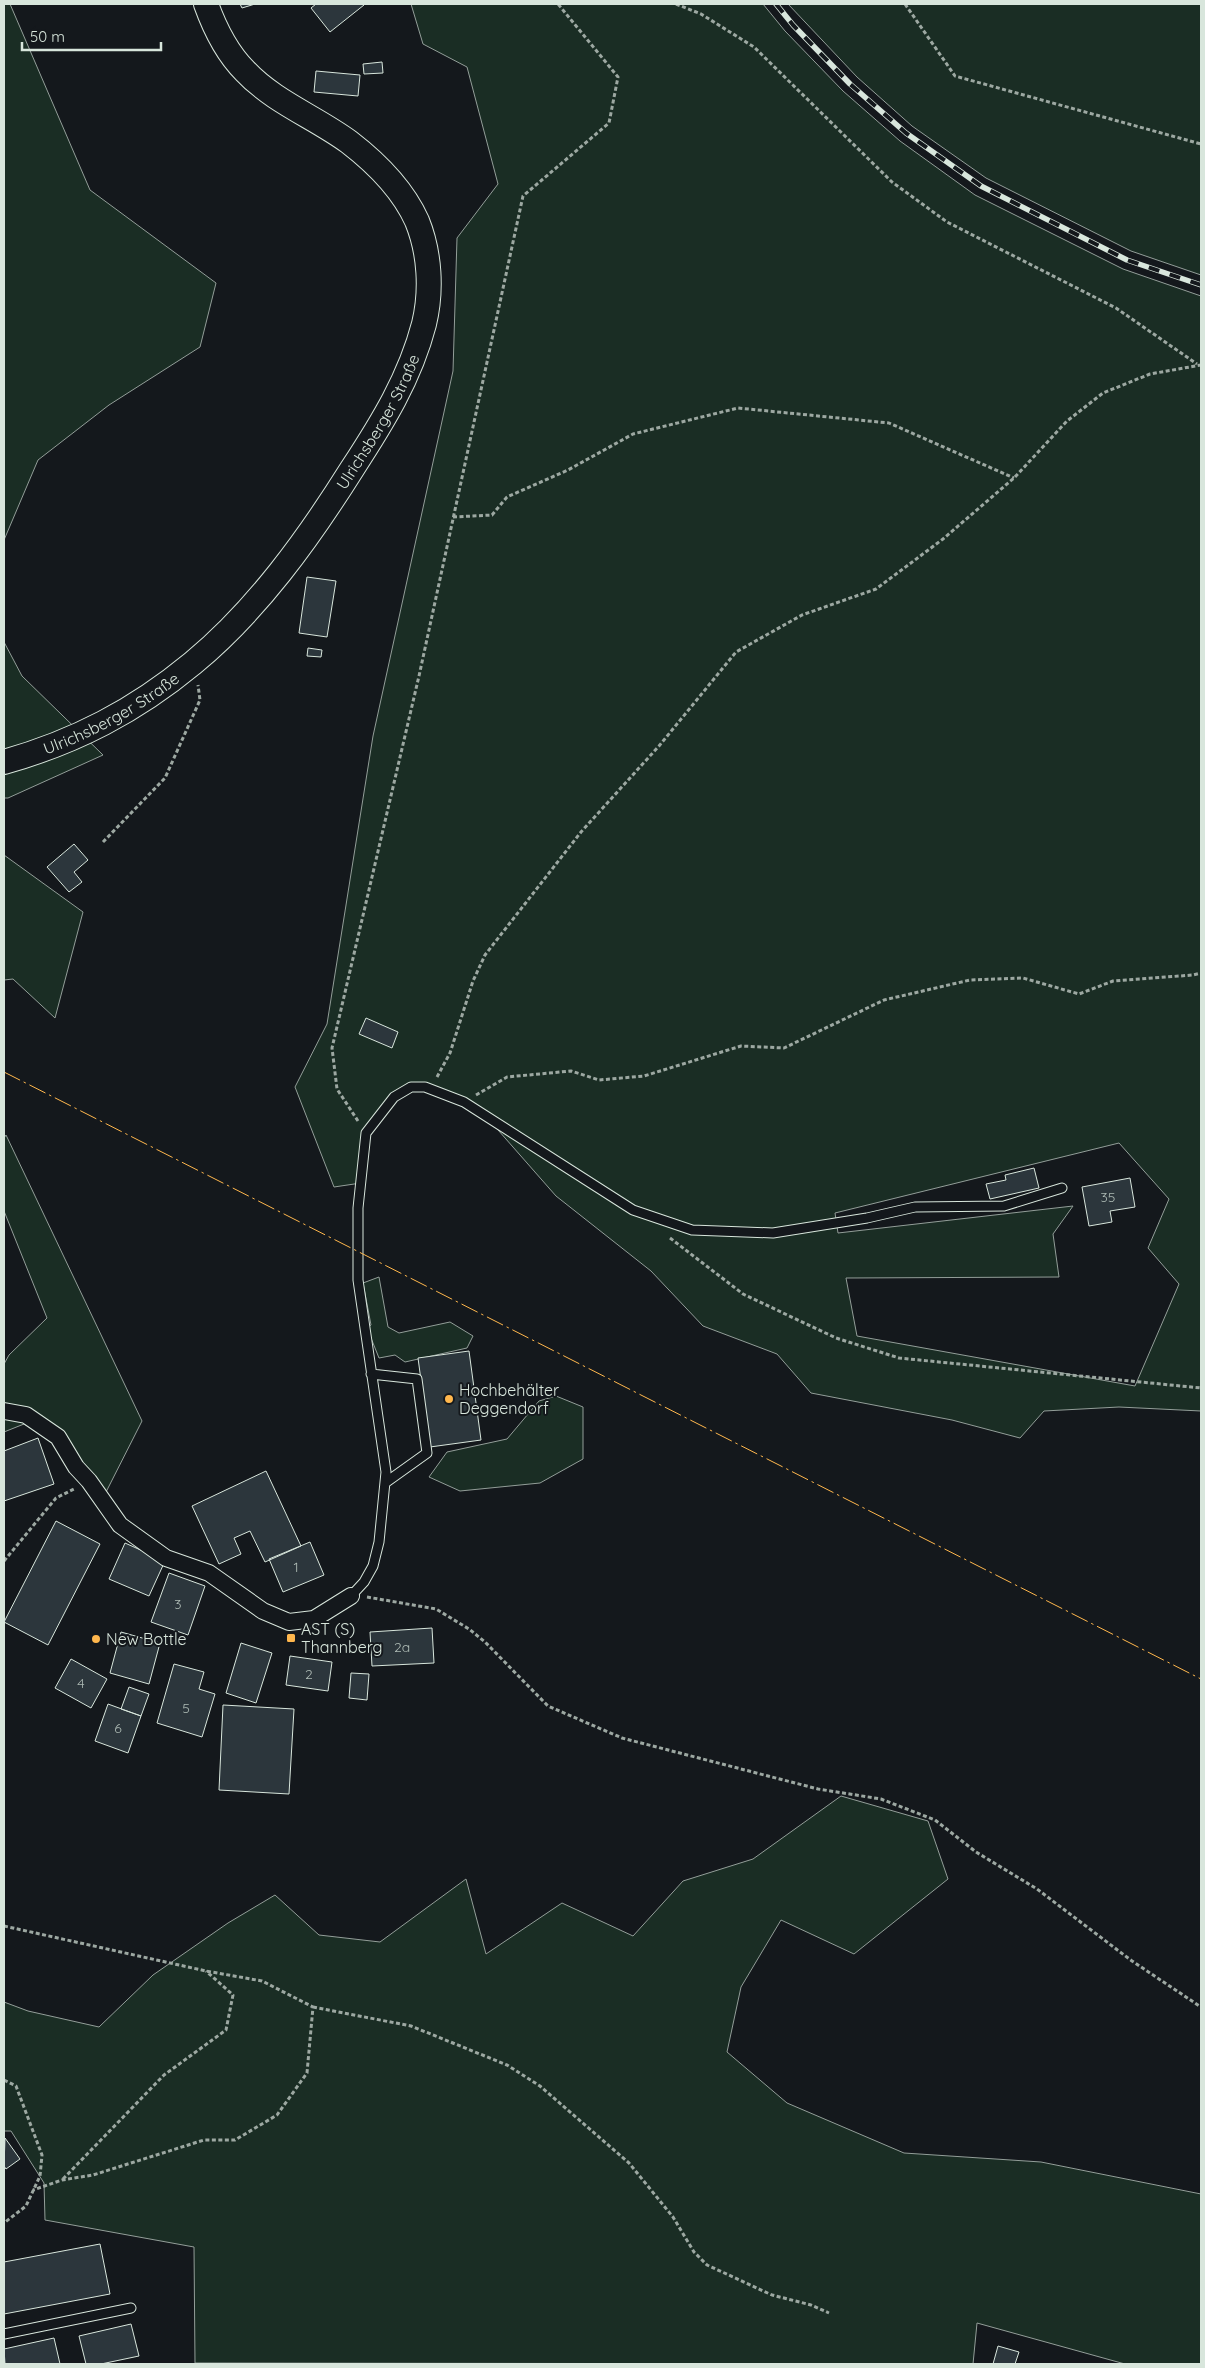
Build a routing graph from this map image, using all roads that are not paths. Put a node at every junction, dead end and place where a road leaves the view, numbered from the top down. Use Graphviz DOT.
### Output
graph roads {
  1 [pos="206,4"];
  2 [pos="4,762"];
  3 [pos="1062,1188"];
  4 [pos="371,1374"];
  5 [pos="4,1411"];
  6 [pos="385,1483"];
  7 [pos="351,1596"];
  8 [pos="131,2308"];
  9 [pos="4,2334"];
  1 -- 2 [label="street, Ulrichsberger Straße"];
  3 -- 4 [label="lane"];
  4 -- 6 [label="lane"];
  4 -- 6 [label="lane"];
  5 -- 7 [label="street"];
  6 -- 7 [label="lane"];
  8 -- 9 [label="lane"];
}
